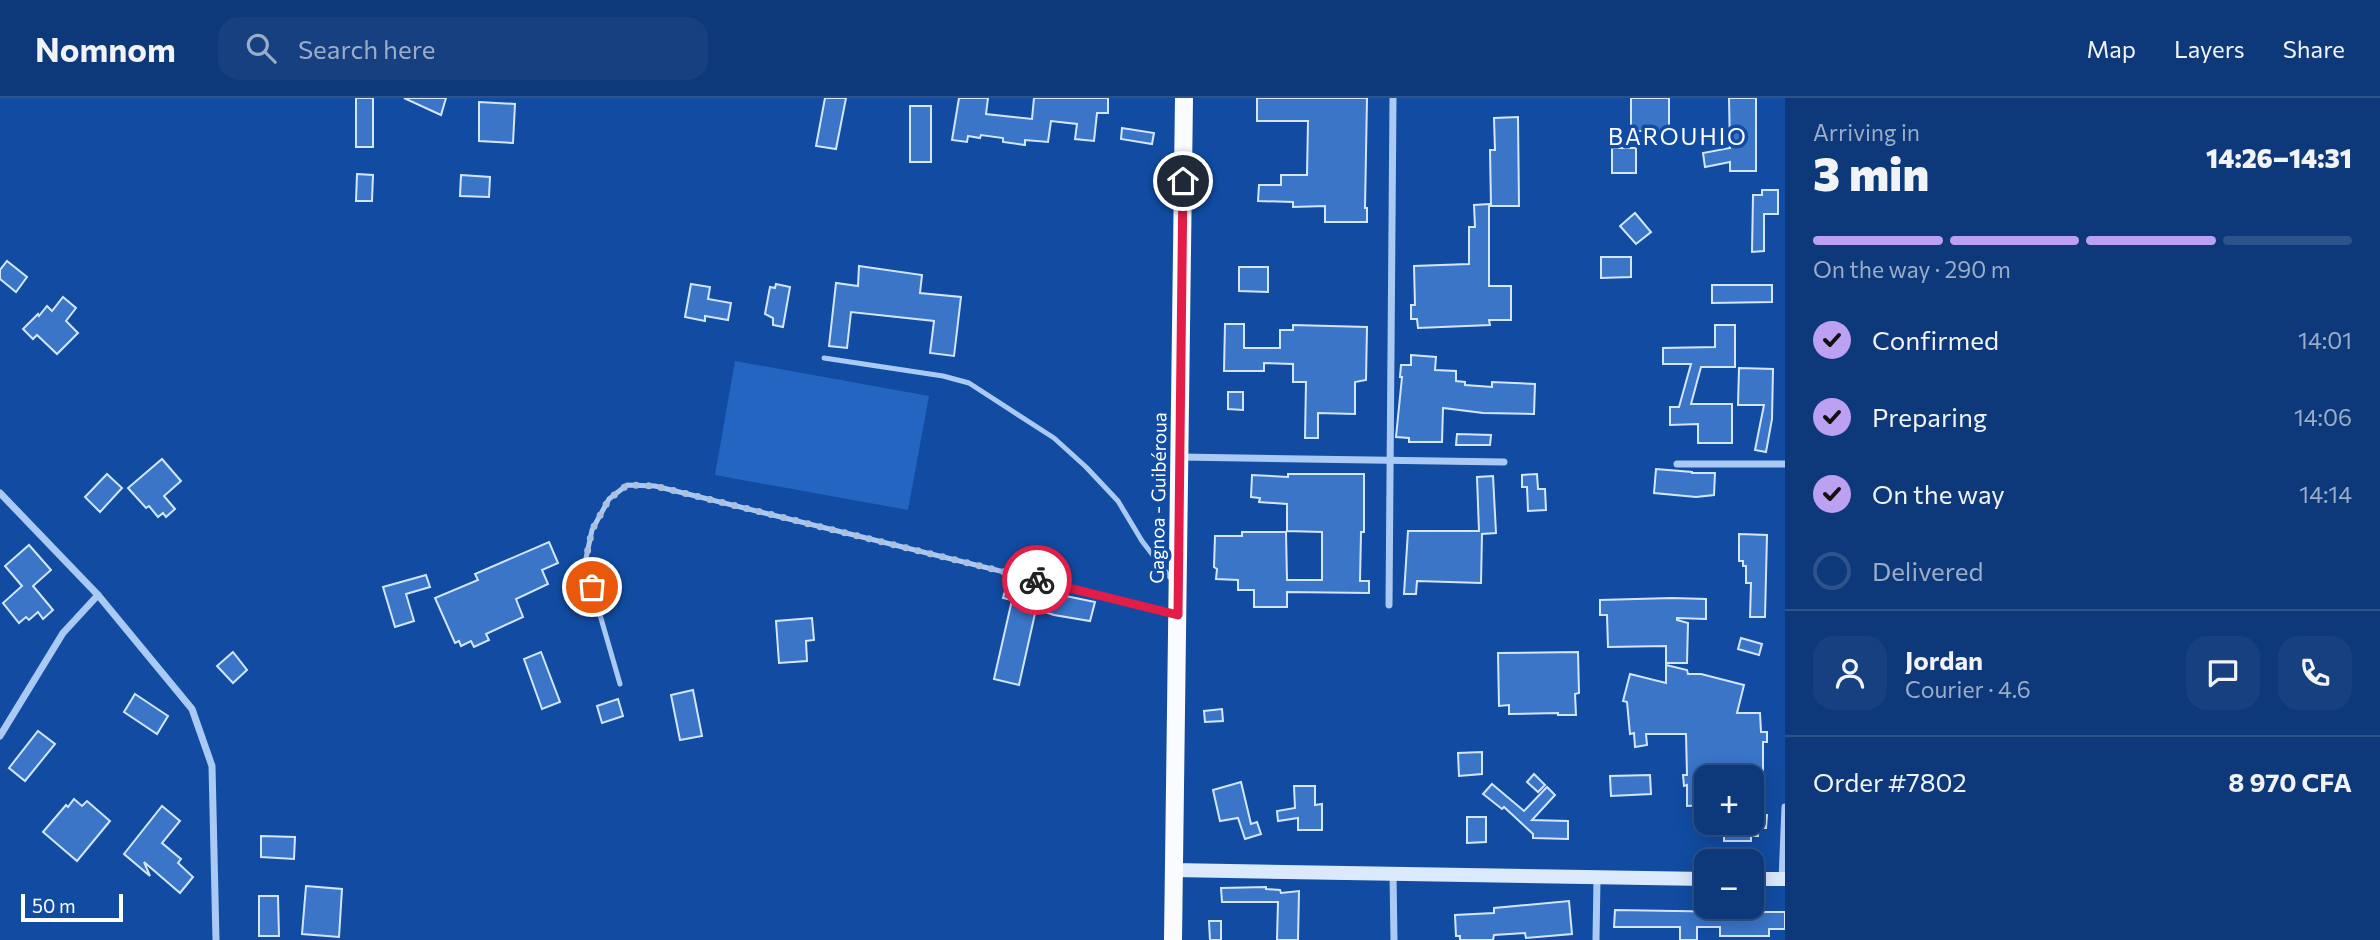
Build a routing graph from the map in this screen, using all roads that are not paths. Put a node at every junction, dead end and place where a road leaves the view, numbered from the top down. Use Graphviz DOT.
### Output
graph roads {
  1 [pos="1184,98"];
  2 [pos="1393,98"];
  3 [pos="824,358"];
  4 [pos="1180,457"];
  5 [pos="1390,460"];
  6 [pos="1504,461"];
  7 [pos="1677,464"];
  8 [pos="1785,464"];
  9 [pos="0,493"];
  10 [pos="1178,588"];
  11 [pos="98,595"];
  12 [pos="1388,605"];
  13 [pos="1178,615"];
  14 [pos="620,684"];
  15 [pos="0,736"];
  16 [pos="1785,807"];
  17 [pos="1173,870"];
  18 [pos="1393,872"];
  19 [pos="1597,878"];
  20 [pos="1694,878"];
  21 [pos="1764,879"];
  22 [pos="1783,879"];
  23 [pos="216,940"];
  24 [pos="1173,940"];
  25 [pos="1394,940"];
  26 [pos="1596,940"];
  1 -- 4 [label="main road, Gagnoa - Guibéroua"];
  2 -- 5 [label="street"];
  3 -- 10 [label="lane"];
  4 -- 5 [label="street"];
  4 -- 10 [label="main road, Gagnoa - Guibéroua"];
  5 -- 6 [label="street"];
  5 -- 12 [label="street"];
  7 -- 8 [label="street"];
  9 -- 11 [label="street"];
  10 -- 13 [label="main road, Gagnoa - Guibéroua"];
  11 -- 15 [label="street"];
  11 -- 23 [label="street"];
  13 -- 14 [label="lane"];
  13 -- 17 [label="main road, Gagnoa - Guibéroua"];
  16 -- 22 [label="street"];
  17 -- 18 [label="street"];
  17 -- 24 [label="main road, Gagnoa - Guibéroua"];
  18 -- 19 [label="street"];
  18 -- 25 [label="street"];
  19 -- 20 [label="street"];
  19 -- 26 [label="street"];
  21 -- 22 [label="street"];
}
